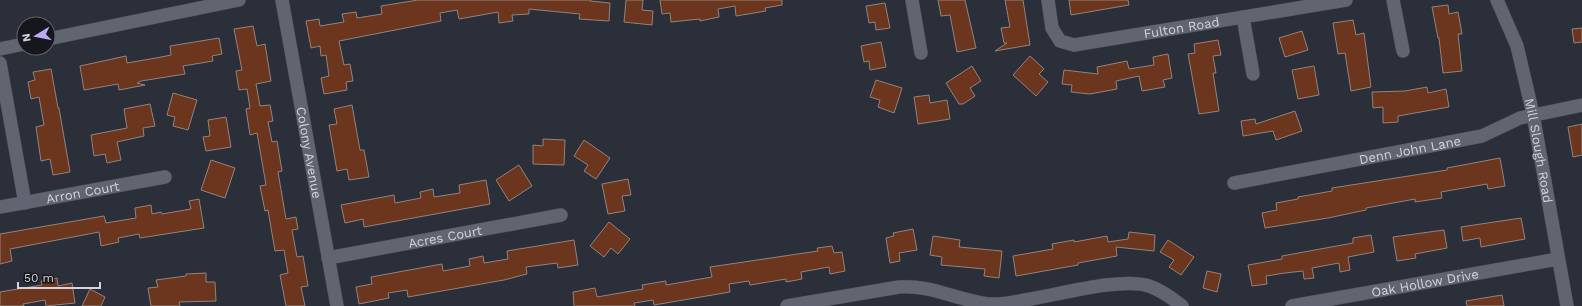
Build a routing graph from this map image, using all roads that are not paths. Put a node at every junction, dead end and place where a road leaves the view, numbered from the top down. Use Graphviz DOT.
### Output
graph roads {
  1 [pos="239,0"];
  2 [pos="282,0"];
  3 [pos="912,0"];
  4 [pos="1048,0"];
  5 [pos="1346,0"];
  6 [pos="1394,0"];
  7 [pos="1497,0"];
  8 [pos="1243,17"];
  9 [pos="56,37"];
  10 [pos="16,46"];
  11 [pos="0,49"];
  12 [pos="1402,52"];
  13 [pos="921,53"];
  14 [pos="0,63"];
  15 [pos="1253,74"];
  16 [pos="1582,105"];
  17 [pos="1533,114"];
  18 [pos="165,176"];
  19 [pos="1234,183"];
  20 [pos="25,203"];
  21 [pos="0,207"];
  22 [pos="561,215"];
  23 [pos="328,258"];
  24 [pos="1558,259"];
  25 [pos="337,306"];
  26 [pos="791,306"];
  27 [pos="1182,306"];
  28 [pos="1292,306"];
  29 [pos="1567,306"];
  1 -- 9 [label="street"];
  2 -- 23 [label="street, Colony Avenue"];
  3 -- 13 [label="street"];
  4 -- 8 [label="street, Fulton Road"];
  5 -- 8 [label="street, Fulton Road"];
  6 -- 12 [label="street"];
  7 -- 17 [label="street, Mill Slough Road"];
  8 -- 15 [label="street"];
  10 -- 11 [label="street"];
  14 -- 20 [label="street"];
  16 -- 17 [label="street, Denn John Lane"];
  17 -- 19 [label="street, Denn John Lane"];
  17 -- 24 [label="street, Mill Slough Road"];
  18 -- 20 [label="street, Arron Court"];
  20 -- 21 [label="street, Arron Court"];
  22 -- 23 [label="street, Acres Court"];
  23 -- 25 [label="street, Colony Avenue"];
  24 -- 28 [label="street, Oak Hollow Drive"];
  24 -- 29 [label="street, Mill Slough Road"];
  26 -- 27 [label="street"];
}
